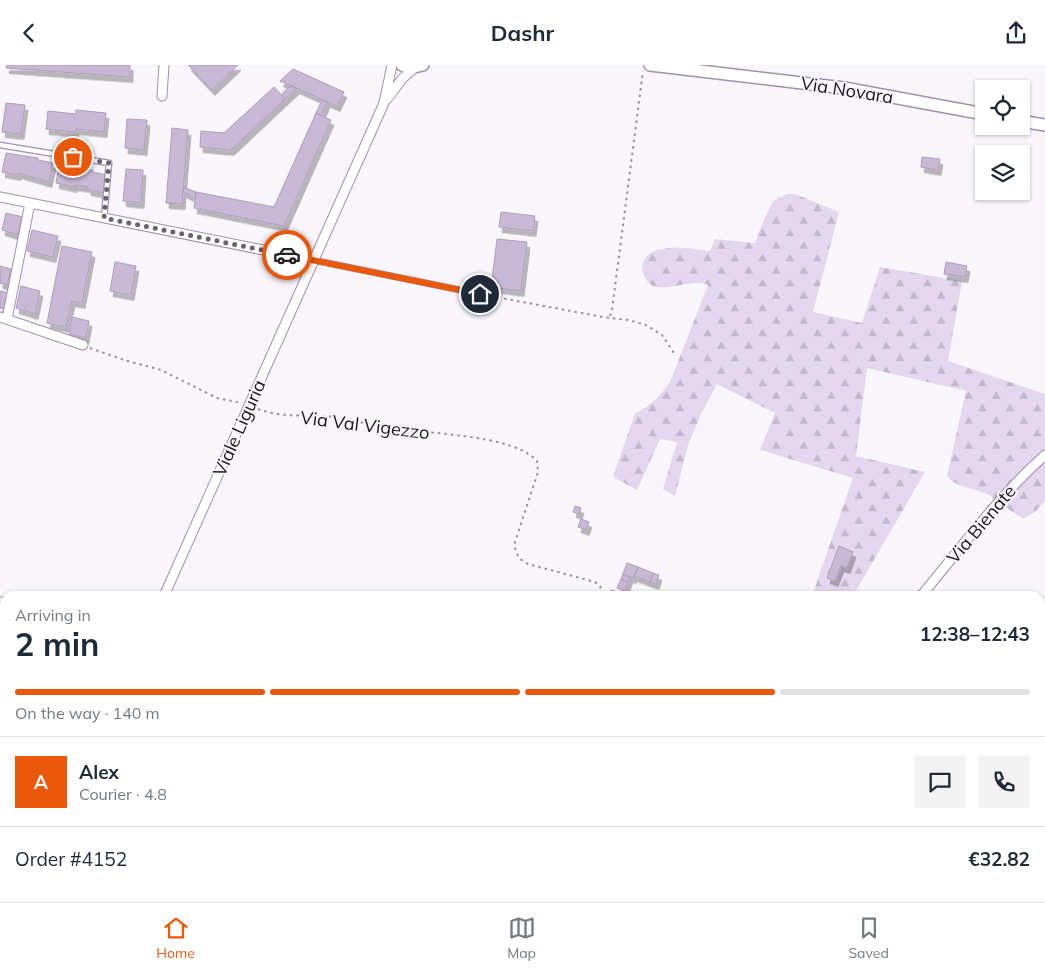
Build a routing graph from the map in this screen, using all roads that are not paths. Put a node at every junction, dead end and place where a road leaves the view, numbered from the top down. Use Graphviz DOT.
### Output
graph roads {
  1 [pos="164,65"];
  2 [pos="392,65"];
  3 [pos="402,65"];
  4 [pos="650,65"];
  5 [pos="418,67"];
  6 [pos="162,96"];
  7 [pos="384,103"];
  8 [pos="975,111"];
  9 [pos="1030,122"];
  10 [pos="1045,125"];
  11 [pos="0,145"];
  12 [pos="0,197"];
  13 [pos="30,203"];
  14 [pos="104,218"];
  15 [pos="313,260"];
  16 [pos="480,294"];
  17 [pos="3,318"];
  18 [pos="83,345"];
  19 [pos="1045,455"];
  20 [pos="166,591"];
  21 [pos="925,591"];
  1 -- 6 [label="street"];
  2 -- 7 [label="street, Viale Liguria"];
  3 -- 5 [label="street"];
  4 -- 8 [label="street, Via Novara"];
  5 -- 7 [label="street, Viale Liguria"];
  7 -- 15 [label="street, Viale Liguria"];
  9 -- 10 [label="street"];
  11 -- 14 [label="lane"];
  12 -- 13 [label="street"];
  13 -- 14 [label="street"];
  13 -- 17 [label="street"];
  14 -- 15 [label="street"];
  15 -- 16 [label="lane"];
  15 -- 20 [label="street, Viale Liguria"];
  17 -- 18 [label="street"];
  19 -- 21 [label="street, Via Bienate"];
}
